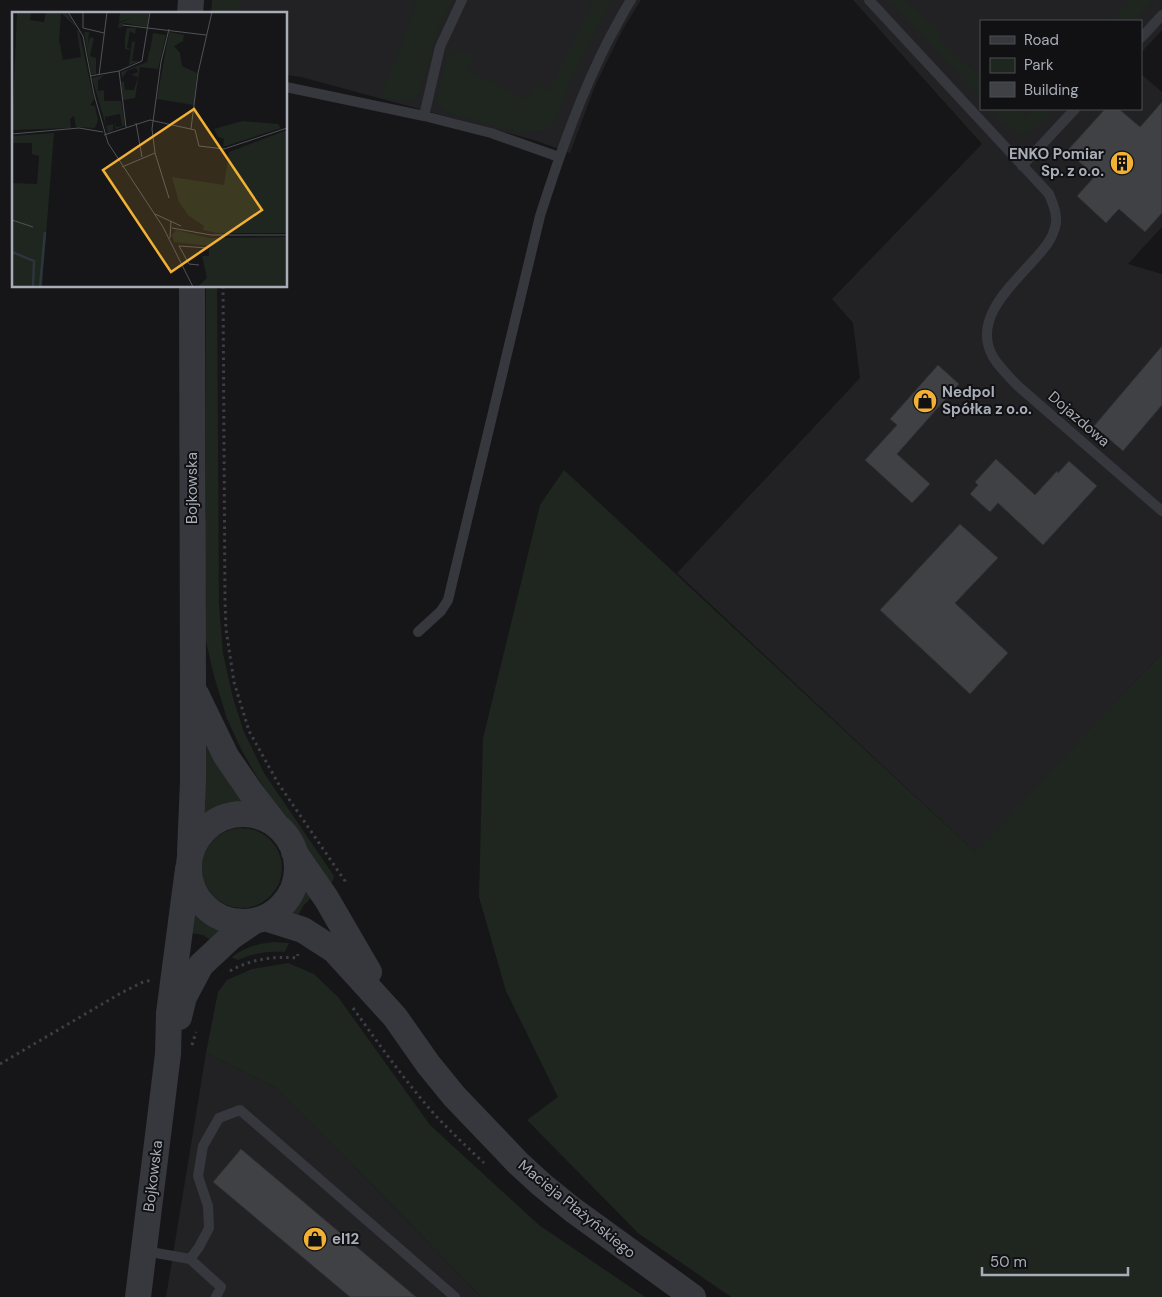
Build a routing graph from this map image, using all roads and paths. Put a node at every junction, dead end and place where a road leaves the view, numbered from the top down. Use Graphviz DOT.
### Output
graph roads {
  1 [pos="462,0"];
  2 [pos="631,0"];
  3 [pos="869,0"];
  4 [pos="1162,15"];
  5 [pos="1142,37"];
  6 [pos="288,87"];
  7 [pos="1074,110"];
  8 [pos="424,116"];
  9 [pos="559,157"];
  10 [pos="1022,166"];
  11 [pos="192,288"];
  12 [pos="223,288"];
  13 [pos="1162,511"];
  14 [pos="418,632"];
  15 [pos="193,689"];
  16 [pos="276,825"];
  17 [pos="294,852"];
  18 [pos="189,861"];
  19 [pos="339,890"];
  20 [pos="259,920"];
  21 [pos="299,951"];
  22 [pos="231,970"];
  23 [pos="174,980"];
  24 [pos="395,1017"];
  25 [pos="168,1054"];
  26 [pos="0,1064"];
  27 [pos="144,1251"];
  28 [pos="190,1259"];
  29 [pos="138,1297"];
  30 [pos="216,1297"];
  31 [pos="455,1297"];
  32 [pos="693,1297"];
  1 -- 8 [label="lane"];
  2 -- 9 [label="lane"];
  3 -- 10 [label="lane, Dojazdowa"];
  4 -- 5 [label="lane"];
  6 -- 8 [label="lane"];
  7 -- 10 [label="lane"];
  8 -- 9 [label="lane"];
  9 -- 14 [label="lane"];
  10 -- 13 [label="lane, Dojazdowa"];
  11 -- 15 [label="street, Bojkowska"];
  12 -- 19 [label="path"];
  15 -- 16 [label="street, Bojkowska"];
  15 -- 18 [label="street, Bojkowska"];
  16 -- 17 [label="street"];
  16 -- 18 [label="street"];
  17 -- 20 [label="street"];
  17 -- 24 [label="street, Macieja Płażyńskiego"];
  18 -- 20 [label="street"];
  18 -- 23 [label="street, Bojkowska"];
  20 -- 24 [label="street, Macieja Płażyńskiego"];
  20 -- 25 [label="street, Bojkowska"];
  21 -- 22 [label="path"];
  23 -- 25 [label="street, Bojkowska"];
  23 -- 26 [label="path"];
  24 -- 32 [label="street, Macieja Płażyńskiego"];
  25 -- 27 [label="street, Bojkowska"];
  27 -- 28 [label="lane"];
  27 -- 29 [label="street, Bojkowska"];
  28 -- 30 [label="lane"];
  28 -- 31 [label="lane"];
}
